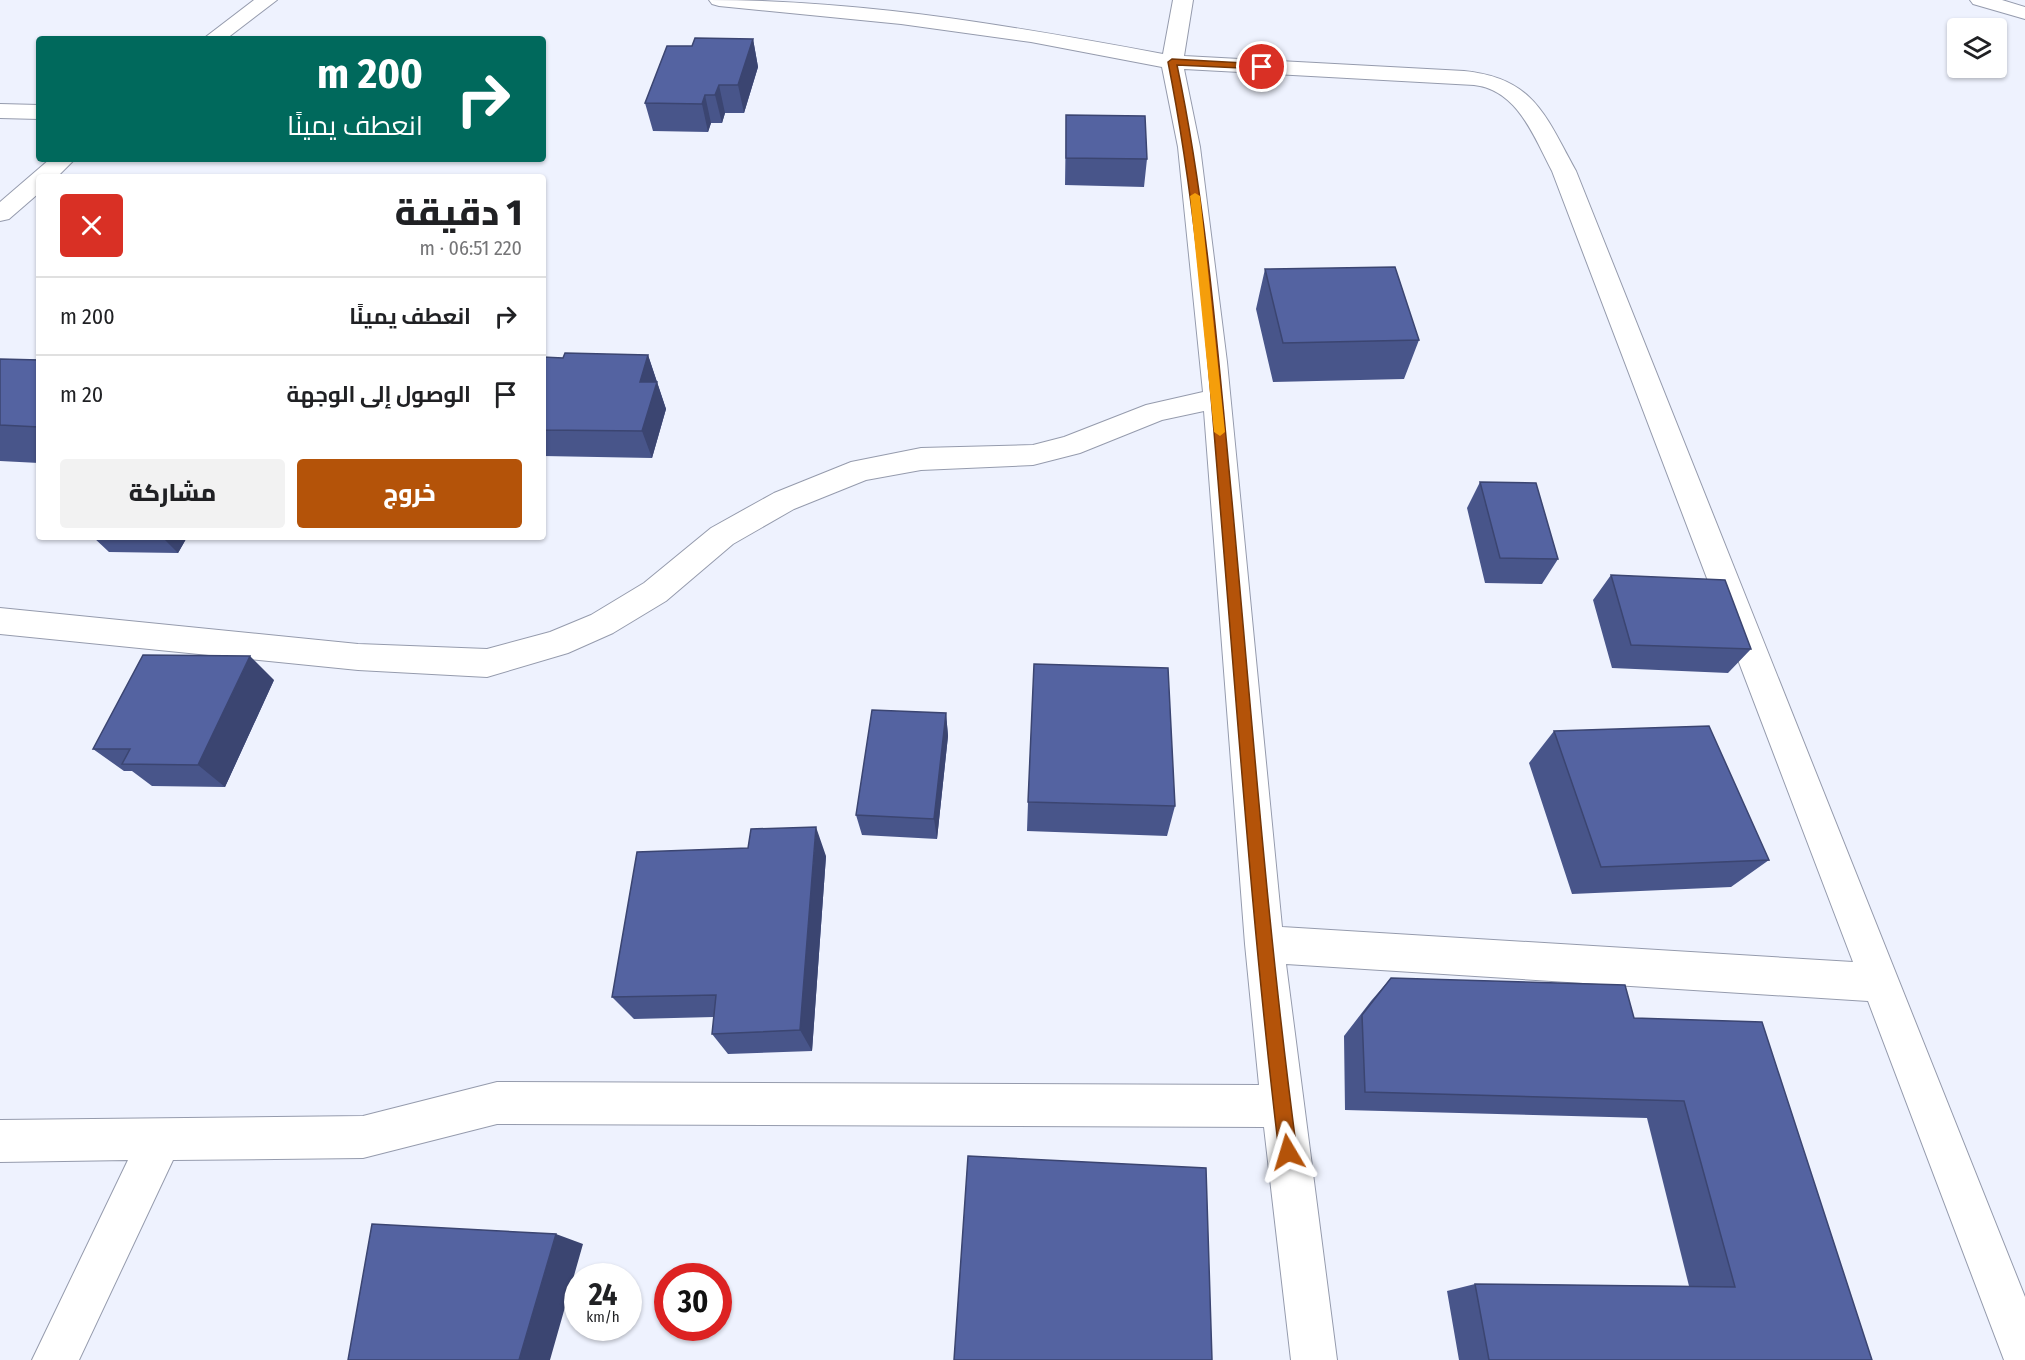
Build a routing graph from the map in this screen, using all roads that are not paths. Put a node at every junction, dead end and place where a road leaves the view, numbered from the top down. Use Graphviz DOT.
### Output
graph roads {
  1 [pos="267,0"];
  2 [pos="719,0"];
  3 [pos="1183,0"];
  4 [pos="1980,0"];
  5 [pos="2025,13"];
  6 [pos="217,36"];
  7 [pos="1172,62"];
  8 [pos="0,111"];
  9 [pos="36,112"];
  10 [pos="60,162"];
  11 [pos="46,174"];
  12 [pos="36,184"];
  13 [pos="0,214"];
  14 [pos="1217,398"];
  15 [pos="0,621"];
  16 [pos="1264,944"];
  17 [pos="1880,982"];
  18 [pos="1282,1106"];
  19 [pos="161,1139"];
  20 [pos="0,1141"];
  21 [pos="2025,1355"];
  22 [pos="55,1360"];
  23 [pos="1314,1360"];
  1 -- 6 [label="street"];
  2 -- 7 [label="street"];
  3 -- 7 [label="street"];
  4 -- 5 [label="street"];
  7 -- 14 [label="street"];
  7 -- 17 [label="street"];
  8 -- 9 [label="street"];
  10 -- 11 [label="street"];
  12 -- 13 [label="street"];
  14 -- 15 [label="street"];
  14 -- 16 [label="street"];
  16 -- 17 [label="street"];
  16 -- 18 [label="street"];
  17 -- 21 [label="street"];
  18 -- 19 [label="street"];
  18 -- 23 [label="street"];
  19 -- 20 [label="street"];
  19 -- 22 [label="street"];
}
